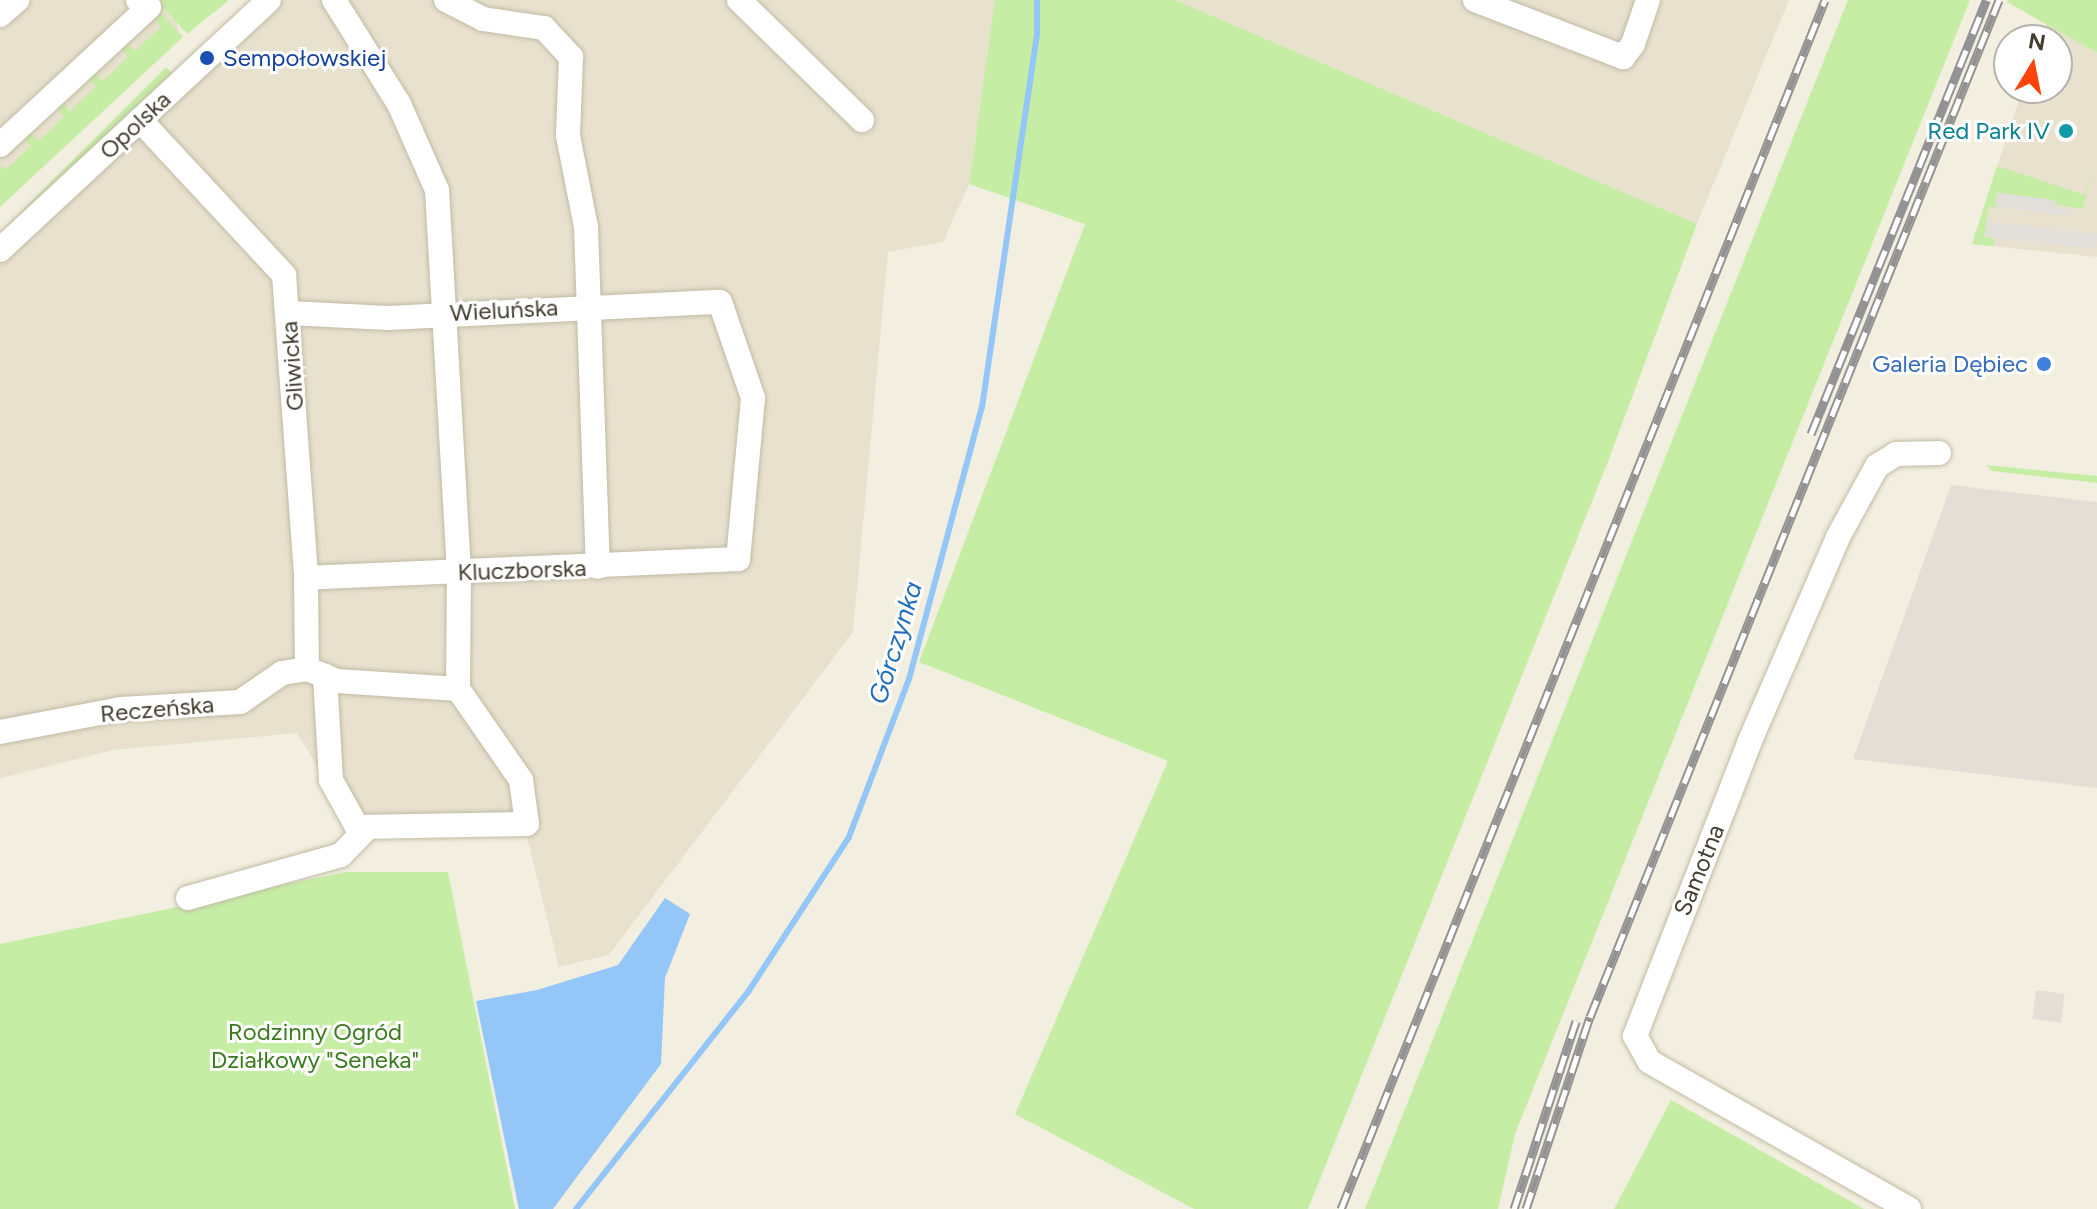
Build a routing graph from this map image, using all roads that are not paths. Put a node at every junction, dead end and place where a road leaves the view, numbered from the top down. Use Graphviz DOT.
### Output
graph roads {
  1 [pos="17,0"];
  2 [pos="138,0"];
  3 [pos="334,0"];
  4 [pos="446,0"];
  5 [pos="739,0"];
  6 [pos="1475,0"];
  7 [pos="1648,0"];
  8 [pos="257,3"];
  9 [pos="0,15"];
  10 [pos="140,120"];
  11 [pos="862,120"];
  12 [pos="0,145"];
  13 [pos="0,250"];
  14 [pos="591,305"];
  15 [pos="289,313"];
  16 [pos="443,314"];
  17 [pos="1939,453"];
  18 [pos="738,559"];
  19 [pos="598,567"];
  20 [pos="459,572"];
  21 [pos="306,578"];
  22 [pos="316,672"];
  23 [pos="458,689"];
  24 [pos="0,732"];
  25 [pos="365,830"];
  26 [pos="188,898"];
  27 [pos="1909,1209"];
  1 -- 9 [label="street"];
  2 -- 12 [label="street"];
  3 -- 16 [label="street"];
  4 -- 14 [label="street"];
  5 -- 11 [label="street"];
  6 -- 7 [label="street"];
  8 -- 10 [label="street, Opolska"];
  10 -- 13 [label="street, Opolska"];
  10 -- 15 [label="street, Gliwicka"];
  14 -- 16 [label="street, Wieluńska"];
  14 -- 18 [label="street, Wieluńska"];
  14 -- 19 [label="street"];
  15 -- 16 [label="street, Wieluńska"];
  15 -- 21 [label="street, Gliwicka"];
  16 -- 20 [label="street"];
  17 -- 27 [label="street, Samotna"];
  18 -- 19 [label="street, Kluczborska"];
  19 -- 20 [label="street, Kluczborska"];
  20 -- 21 [label="street, Kluczborska"];
  20 -- 23 [label="street"];
  21 -- 22 [label="street, Gliwicka"];
  22 -- 23 [label="street"];
  22 -- 24 [label="street, Reczeńska"];
  22 -- 25 [label="street, Gliwicka"];
  23 -- 25 [label="street"];
  25 -- 26 [label="street"];
}
